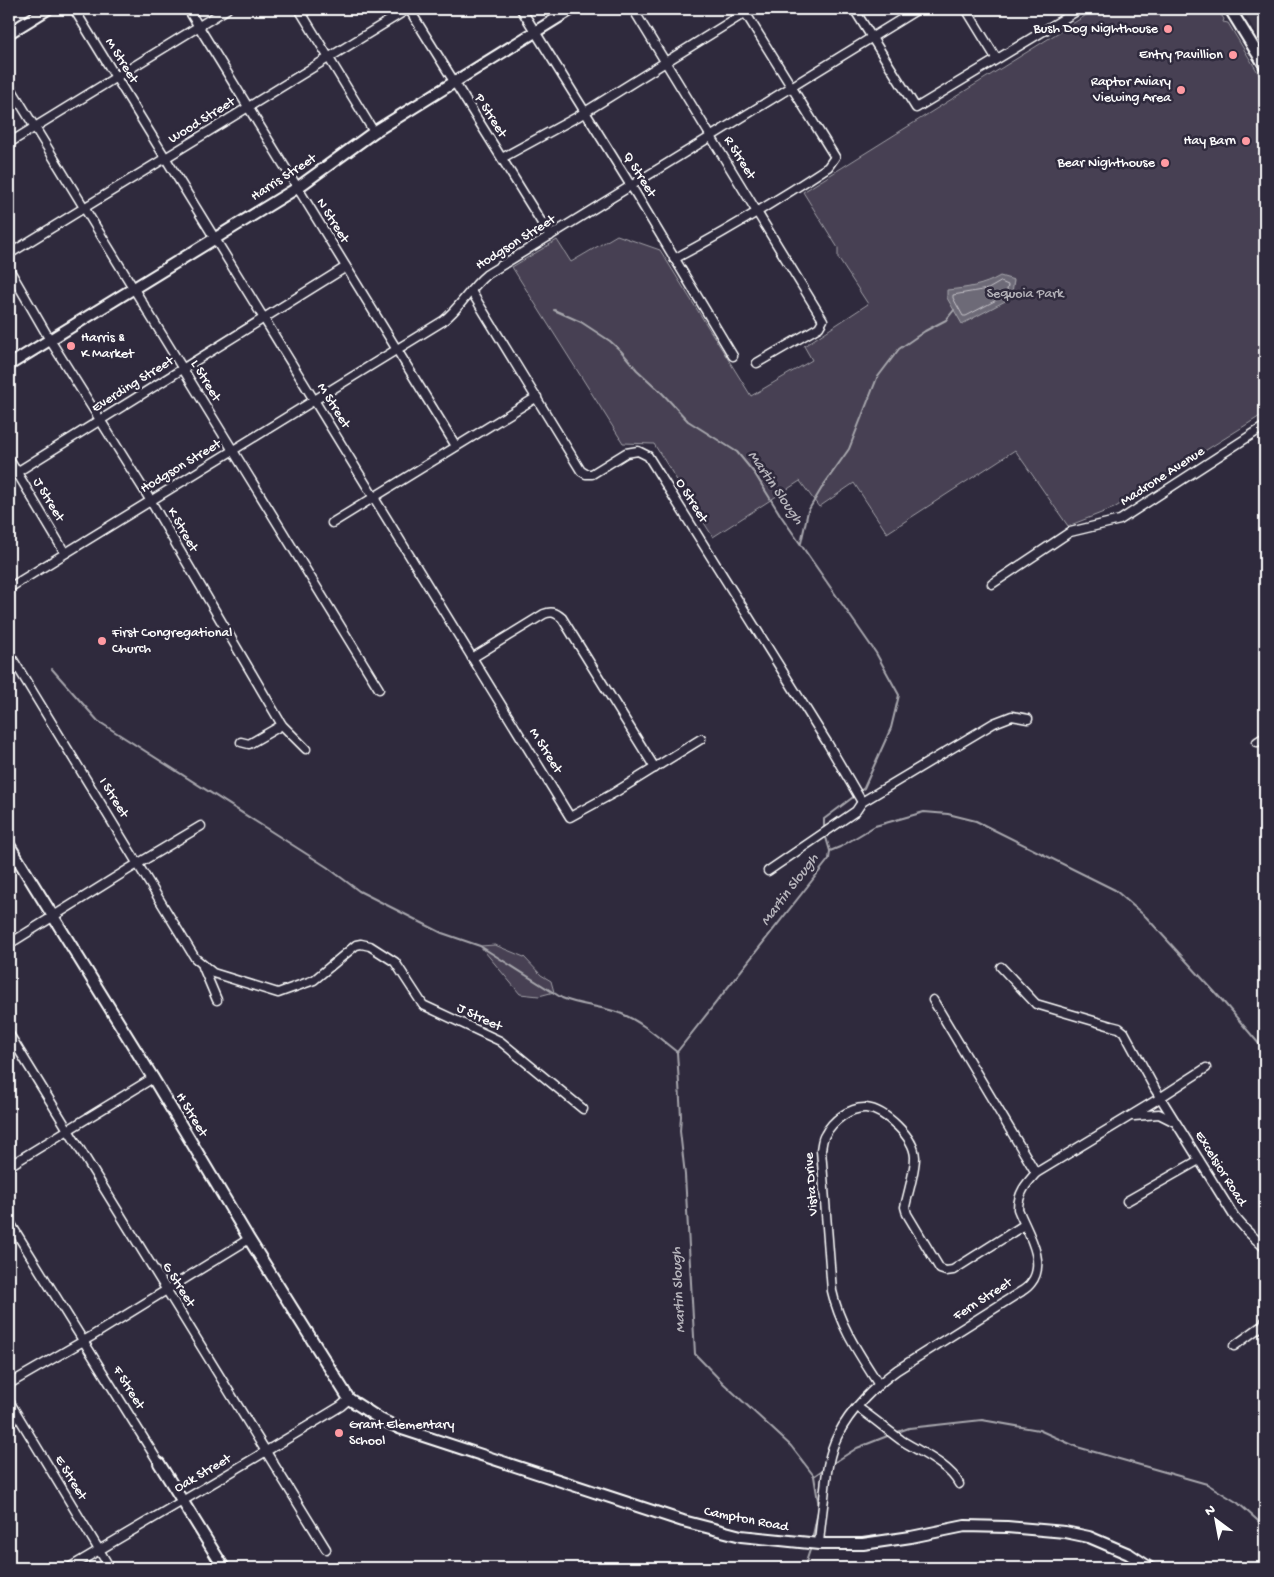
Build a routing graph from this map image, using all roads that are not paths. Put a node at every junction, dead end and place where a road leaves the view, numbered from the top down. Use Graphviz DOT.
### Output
graph roads {
  1 [pos="48,9"];
  2 [pos="74,9"];
  3 [pos="188,9"];
  4 [pos="227,9"];
  5 [pos="299,9"];
  6 [pos="409,9"];
  7 [pos="521,9"];
  8 [pos="572,9"];
  9 [pos="633,9"];
  10 [pos="854,9"];
  11 [pos="918,9"];
  12 [pos="966,9"];
  13 [pos="1078,9"];
  14 [pos="1230,9"];
  15 [pos="747,10"];
  16 [pos="199,26"];
  17 [pos="534,32"];
  18 [pos="9,33"];
  19 [pos="872,38"];
  20 [pos="329,57"];
  21 [pos="996,58"];
  22 [pos="665,61"];
  23 [pos="1264,63"];
  24 [pos="117,77"];
  25 [pos="455,82"];
  26 [pos="9,85"];
  27 [pos="792,88"];
  28 [pos="248,107"];
  29 [pos="585,112"];
  30 [pos="34,127"];
  31 [pos="374,132"];
  32 [pos="711,136"];
  33 [pos="9,143"];
  34 [pos="166,158"];
  35 [pos="502,158"];
  36 [pos="631,186"];
  37 [pos="297,188"];
  38 [pos="84,208"];
  39 [pos="758,212"];
  40 [pos="550,236"];
  41 [pos="216,238"];
  42 [pos="9,254"];
  43 [pos="674,259"];
  44 [pos="346,267"];
  45 [pos="9,269"];
  46 [pos="133,289"];
  47 [pos="471,290"];
  48 [pos="264,318"];
  49 [pos="50,340"];
  50 [pos="397,349"];
  51 [pos="734,356"];
  52 [pos="757,363"];
  53 [pos="9,365"];
  54 [pos="183,369"];
  55 [pos="537,397"];
  56 [pos="314,399"];
  57 [pos="100,420"];
  58 [pos="1265,426"];
  59 [pos="456,446"];
  60 [pos="232,450"];
  61 [pos="9,459"];
  62 [pos="17,472"];
  63 [pos="9,477"];
  64 [pos="374,496"];
  65 [pos="150,500"];
  66 [pos="332,523"];
  67 [pos="65,553"];
  68 [pos="992,584"];
  69 [pos="9,588"];
  70 [pos="9,653"];
  71 [pos="472,658"];
  72 [pos="379,689"];
  73 [pos="1028,719"];
  74 [pos="282,725"];
  75 [pos="1265,737"];
  76 [pos="700,739"];
  77 [pos="241,742"];
  78 [pos="1258,742"];
  79 [pos="306,749"];
  80 [pos="655,768"];
  81 [pos="862,802"];
  82 [pos="201,826"];
  83 [pos="9,845"];
  84 [pos="138,864"];
  85 [pos="768,872"];
  86 [pos="53,916"];
  87 [pos="9,944"];
  88 [pos="202,966"];
  89 [pos="1001,967"];
  90 [pos="217,1000"];
  91 [pos="933,1000"];
  92 [pos="9,1034"];
  93 [pos="1206,1068"];
  94 [pos="153,1078"];
  95 [pos="1160,1097"];
  96 [pos="583,1109"];
  97 [pos="1129,1116"];
  98 [pos="1176,1122"];
  99 [pos="68,1130"];
  100 [pos="1199,1160"];
  101 [pos="9,1166"];
  102 [pos="1036,1173"];
  103 [pos="1127,1201"];
  104 [pos="9,1222"];
  105 [pos="1024,1225"];
  106 [pos="249,1239"];
  107 [pos="1265,1248"];
  108 [pos="166,1290"];
  109 [pos="1265,1321"];
  110 [pos="83,1341"];
  111 [pos="1234,1346"];
  112 [pos="9,1384"];
  113 [pos="879,1385"];
  114 [pos="349,1399"];
  115 [pos="9,1401"];
  116 [pos="857,1407"];
  117 [pos="266,1452"];
  118 [pos="159,1463"];
  119 [pos="959,1484"];
  120 [pos="182,1501"];
  121 [pos="819,1544"];
  122 [pos="326,1549"];
  123 [pos="99,1550"];
  124 [pos="69,1568"];
  125 [pos="110,1568"];
  126 [pos="224,1568"];
  127 [pos="1150,1568"];
  1 -- 18 [label="main road"];
  2 -- 24 [label="street, M Street"];
  3 -- 16 [label="street, N Street"];
  4 -- 16 [label="street"];
  5 -- 20 [label="street"];
  6 -- 20 [label="street, Wood Street"];
  6 -- 25 [label="street, P Street"];
  7 -- 17 [label="street, Q Street"];
  8 -- 17 [label="main road, Harris Street"];
  9 -- 22 [label="street, R Street"];
  10 -- 19 [label="street"];
  11 -- 19 [label="street, Hodgson Street"];
  12 -- 21 [label="street"];
  13 -- 21 [label="street"];
  14 -- 23 [label="main road"];
  15 -- 22 [label="street"];
  15 -- 27 [label="street"];
  16 -- 24 [label="street"];
  16 -- 28 [label="street, N Street"];
  17 -- 25 [label="main road, Harris Street"];
  17 -- 29 [label="street, Q Street"];
  19 -- 21 [label="street"];
  19 -- 27 [label="street, Hodgson Street"];
  20 -- 28 [label="street, Wood Street"];
  20 -- 31 [label="street"];
  22 -- 29 [label="street"];
  22 -- 32 [label="street, R Street"];
  24 -- 30 [label="street"];
  24 -- 34 [label="street, M Street"];
  25 -- 31 [label="main road, Harris Street"];
  25 -- 35 [label="street, P Street"];
  26 -- 30 [label="street, L Street"];
  27 -- 32 [label="street, Hodgson Street"];
  27 -- 39 [label="street"];
  28 -- 34 [label="street, Wood Street"];
  28 -- 37 [label="street, N Street"];
  29 -- 35 [label="street"];
  29 -- 36 [label="street, Q Street"];
  30 -- 33 [label="street"];
  30 -- 38 [label="street, L Street"];
  31 -- 37 [label="main road, Harris Street"];
  32 -- 36 [label="street, Hodgson Street"];
  32 -- 39 [label="street, R Street"];
  34 -- 38 [label="street, Wood Street"];
  34 -- 41 [label="street, M Street"];
  35 -- 40 [label="street, P Street"];
  36 -- 40 [label="street, Hodgson Street"];
  36 -- 43 [label="street, Q Street"];
  37 -- 41 [label="main road, Harris Street"];
  37 -- 44 [label="street, N Street"];
  38 -- 42 [label="street, Wood Street"];
  38 -- 46 [label="street, L Street"];
  39 -- 43 [label="street"];
  39 -- 52 [label="street, R Street"];
  40 -- 47 [label="street, Hodgson Street"];
  41 -- 46 [label="main road, Harris Street"];
  41 -- 48 [label="street, M Street"];
  43 -- 51 [label="street, Q Street"];
  44 -- 48 [label="street, Everding Street"];
  44 -- 50 [label="street, N Street"];
  45 -- 49 [label="street, K Street"];
  46 -- 49 [label="main road, Harris Street"];
  46 -- 54 [label="street, L Street"];
  47 -- 50 [label="street, Hodgson Street"];
  47 -- 55 [label="street, O Street"];
  48 -- 54 [label="street, Everding Street"];
  48 -- 56 [label="street, M Street"];
  49 -- 53 [label="main road, Harris Street"];
  49 -- 57 [label="street, K Street"];
  50 -- 56 [label="street, Hodgson Street"];
  50 -- 59 [label="street, N Street"];
  54 -- 57 [label="street, Everding Street"];
  54 -- 60 [label="street, L Street"];
  55 -- 59 [label="street"];
  55 -- 81 [label="street, O Street"];
  56 -- 60 [label="street, Hodgson Street"];
  56 -- 64 [label="street, M Street"];
  57 -- 62 [label="street, Everding Street"];
  57 -- 65 [label="street, K Street"];
  58 -- 68 [label="street, Madrone Avenue"];
  59 -- 64 [label="street"];
  60 -- 65 [label="street, Hodgson Street"];
  60 -- 72 [label="street, L Street"];
  61 -- 62 [label="street, J Street"];
  62 -- 63 [label="street, Everding Street"];
  62 -- 67 [label="street, J Street"];
  64 -- 66 [label="street"];
  64 -- 71 [label="street, M Street"];
  65 -- 67 [label="street, Hodgson Street"];
  65 -- 74 [label="street, K Street"];
  67 -- 69 [label="street, Hodgson Street"];
  70 -- 84 [label="street, I Street"];
  71 -- 80 [label="street"];
  71 -- 80 [label="street, M Street"];
  73 -- 81 [label="street"];
  74 -- 77 [label="street"];
  74 -- 79 [label="street, K Street"];
  75 -- 78 [label="street"];
  76 -- 80 [label="street"];
  81 -- 85 [label="street"];
  82 -- 84 [label="street"];
  83 -- 86 [label="main road, H Street"];
  84 -- 86 [label="street"];
  84 -- 88 [label="street, I Street"];
  86 -- 87 [label="street"];
  86 -- 94 [label="main road, H Street"];
  88 -- 90 [label="street"];
  88 -- 96 [label="street, J Street"];
  89 -- 95 [label="street, Excelsior Road"];
  91 -- 102 [label="street"];
  92 -- 99 [label="street, G Street"];
  93 -- 95 [label="street, Fern Street"];
  94 -- 99 [label="street"];
  94 -- 106 [label="main road, H Street"];
  95 -- 97 [label="street, Fern Street"];
  95 -- 98 [label="street, Excelsior Road"];
  97 -- 98 [label="street"];
  97 -- 102 [label="street, Fern Street"];
  98 -- 100 [label="street, Excelsior Road"];
  99 -- 101 [label="street"];
  99 -- 108 [label="street, G Street"];
  100 -- 103 [label="street"];
  100 -- 107 [label="street, Excelsior Road"];
  102 -- 105 [label="street, Fern Street"];
  104 -- 110 [label="street, F Street"];
  105 -- 113 [label="street, Fern Street"];
  105 -- 113 [label="street, Vista Drive"];
  106 -- 108 [label="street"];
  106 -- 114 [label="main road, H Street"];
  108 -- 110 [label="street"];
  108 -- 117 [label="street, G Street"];
  109 -- 111 [label="street"];
  110 -- 112 [label="street"];
  110 -- 118 [label="street, F Street"];
  113 -- 116 [label="street, Fern Street"];
  114 -- 117 [label="street, Oak Street"];
  114 -- 121 [label="main road, Campton Road"];
  115 -- 123 [label="street, E Street"];
  116 -- 119 [label="street"];
  116 -- 121 [label="street, Fern Street"];
  117 -- 120 [label="street, Oak Street"];
  117 -- 122 [label="street, G Street"];
  118 -- 120 [label="main road, F Street"];
  120 -- 123 [label="street, Oak Street"];
  120 -- 126 [label="main road, F Street"];
  121 -- 127 [label="main road, Campton Road"];
  123 -- 124 [label="street, Oak Street"];
  123 -- 125 [label="street, E Street"];
}
